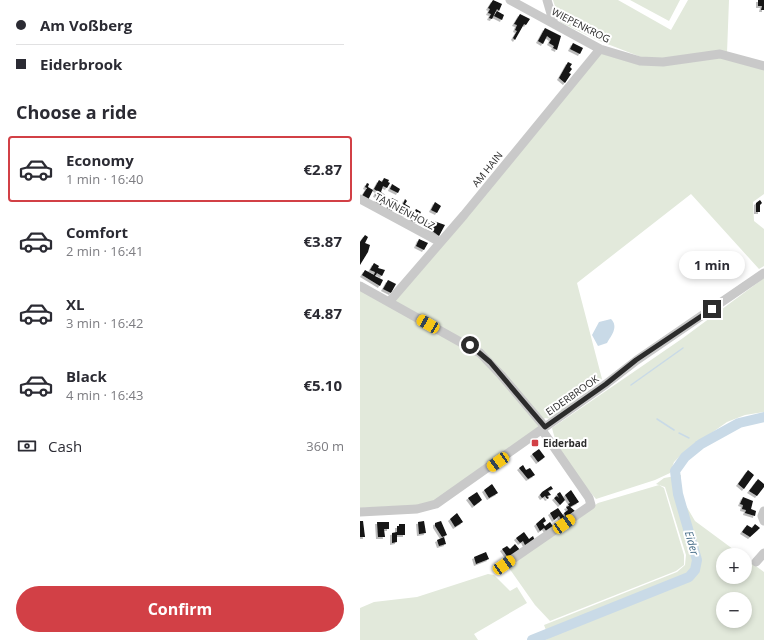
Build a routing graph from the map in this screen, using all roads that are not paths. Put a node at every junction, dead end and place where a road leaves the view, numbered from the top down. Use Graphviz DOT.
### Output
graph roads {
  1 [pos="510,0"];
  2 [pos="547,0"];
  3 [pos="554,24"];
  4 [pos="600,49"];
  5 [pos="764,66"];
  6 [pos="360,199"];
  7 [pos="440,242"];
  8 [pos="764,273"];
  9 [pos="360,286"];
  10 [pos="389,302"];
  11 [pos="544,429"];
  12 [pos="764,511"];
  13 [pos="360,512"];
  14 [pos="764,521"];
  15 [pos="764,553"];
  16 [pos="756,562"];
  17 [pos="504,565"];
  1 -- 3 [label="street, WIEPENKROG"];
  2 -- 3 [label="street"];
  3 -- 4 [label="street, WIEPENKROG"];
  4 -- 5 [label="street, WIEPENKROG"];
  4 -- 7 [label="street, AM HAIN"];
  6 -- 7 [label="street, TANNENHOLZ"];
  7 -- 10 [label="street, AM HAIN"];
  8 -- 11 [label="street, EIDERBROOK"];
  9 -- 10 [label="street"];
  10 -- 11 [label="street"];
  11 -- 13 [label="street, EIDERBROOK"];
  11 -- 17 [label="street"];
  12 -- 14 [label="street"];
  15 -- 16 [label="street"];
}
